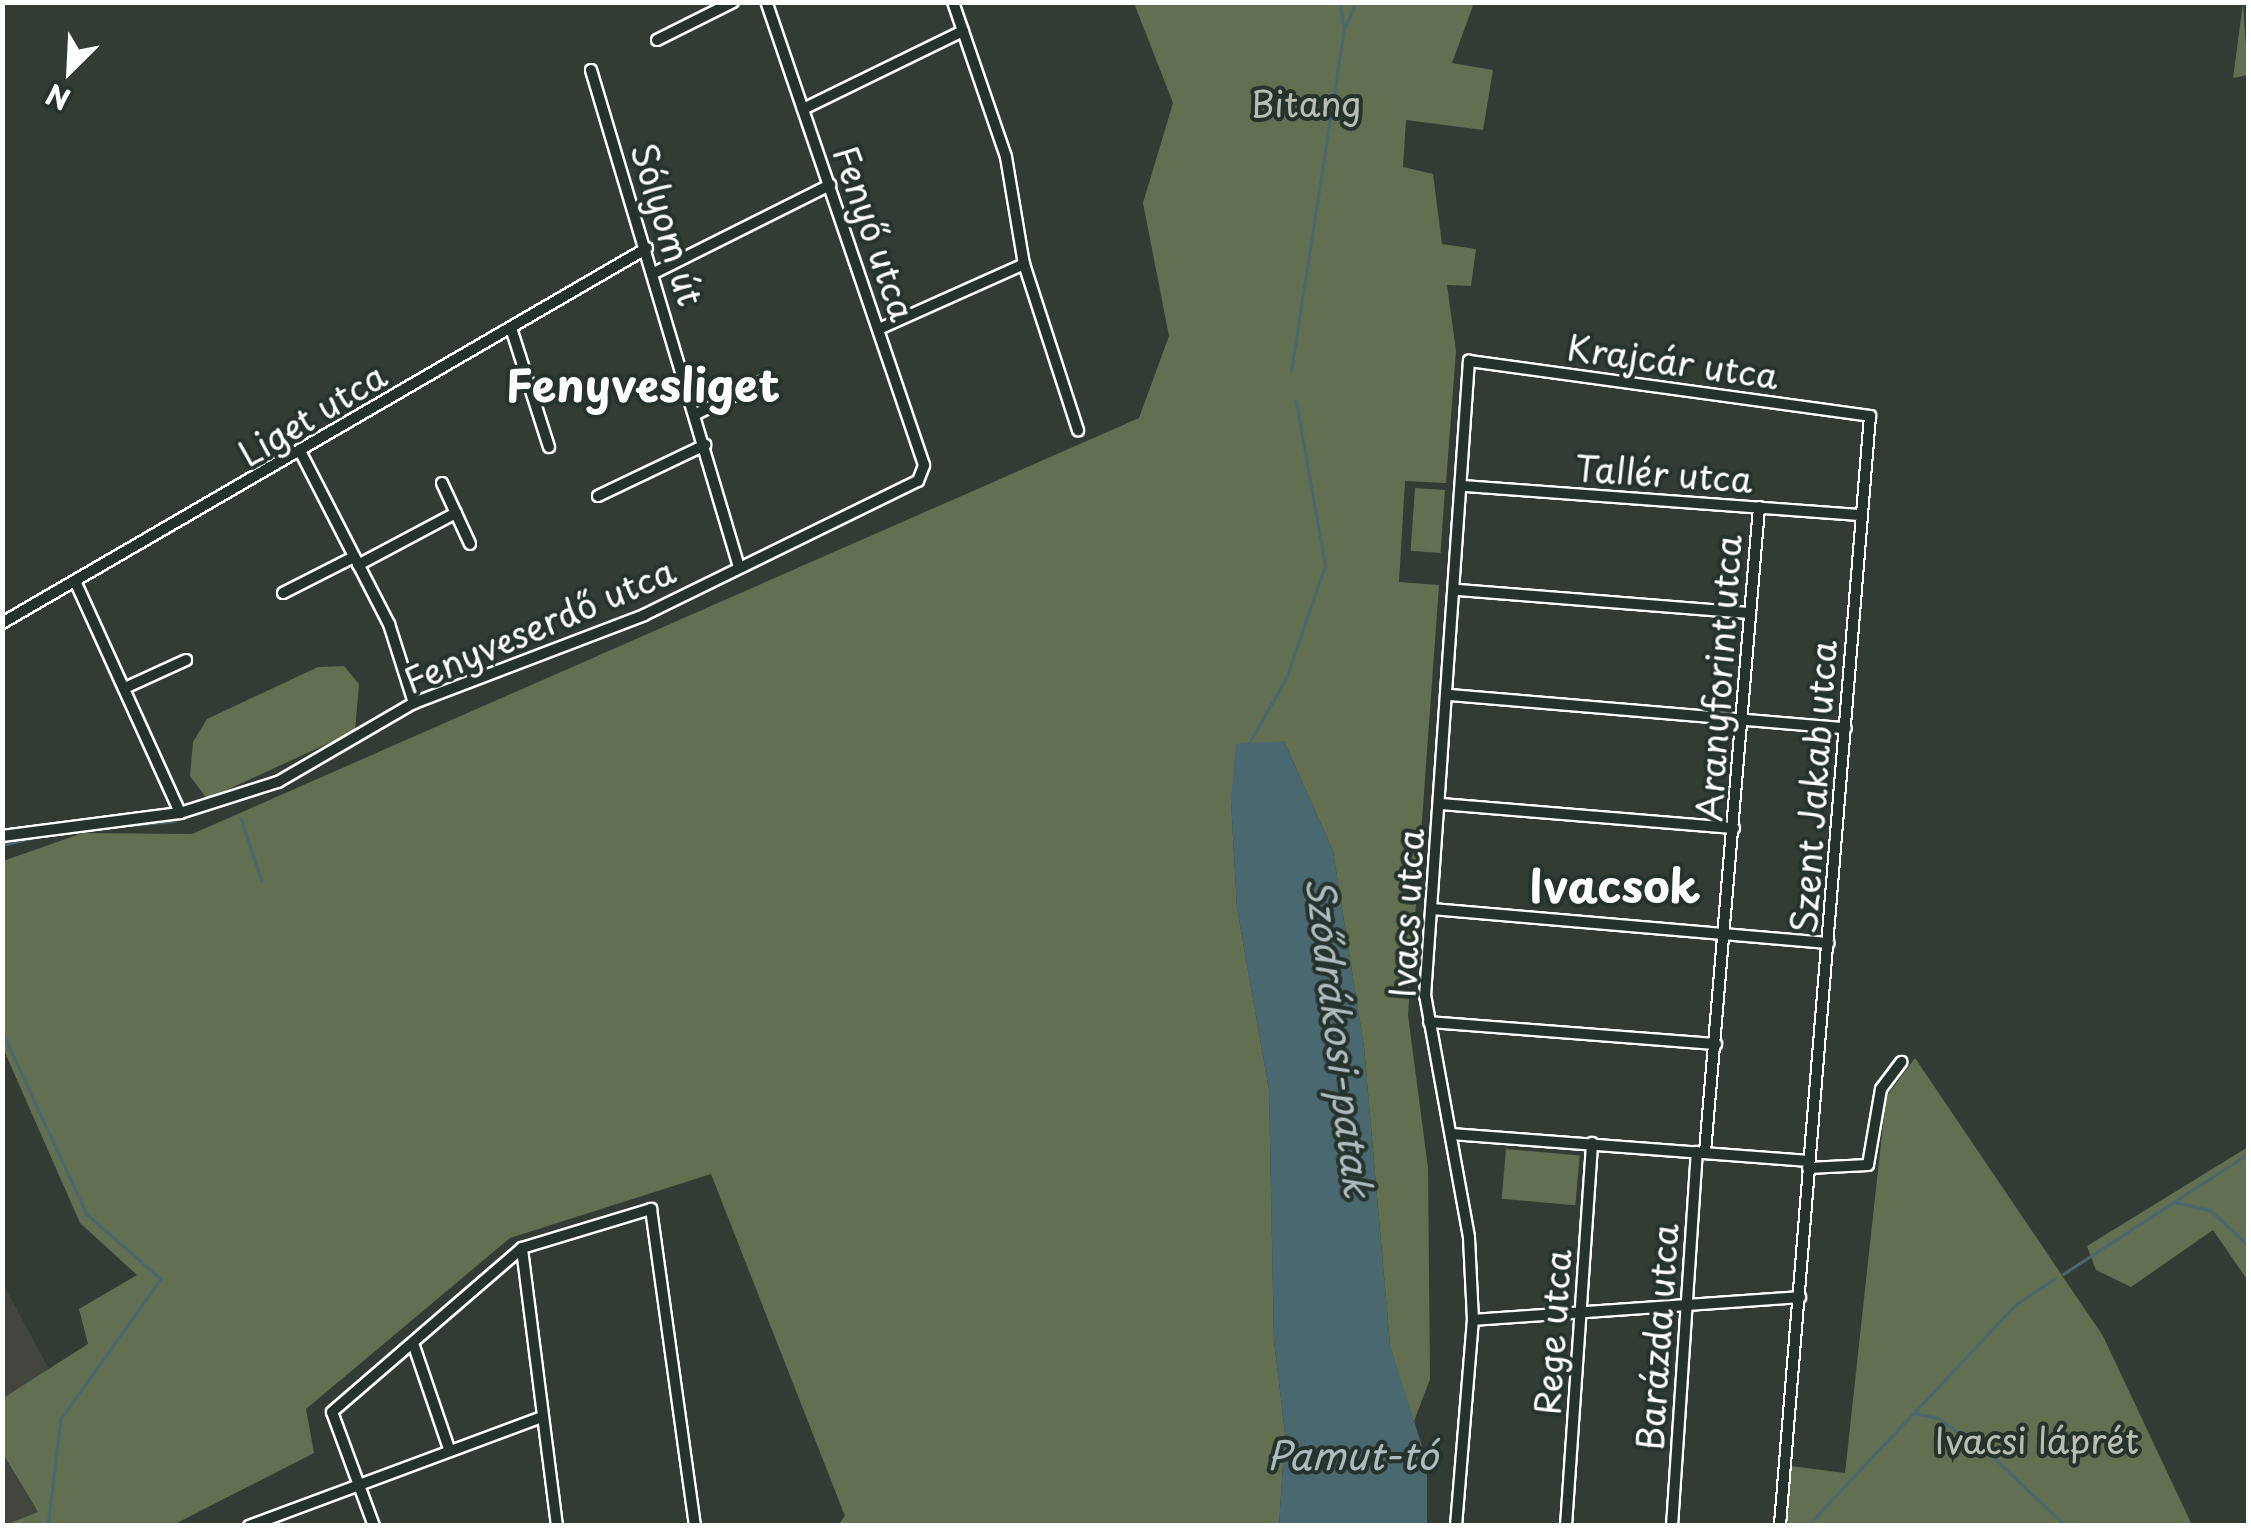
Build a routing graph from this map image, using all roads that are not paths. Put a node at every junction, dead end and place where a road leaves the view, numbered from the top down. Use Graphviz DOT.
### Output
graph roads {
  1 [pos="733,2"];
  2 [pos="766,2"];
  3 [pos="953,2"];
  4 [pos="962,31"];
  5 [pos="656,40"];
  6 [pos="591,70"];
  7 [pos="803,110"];
  8 [pos="830,186"];
  9 [pos="647,248"];
  10 [pos="1024,264"];
  11 [pos="656,272"];
  12 [pos="511,328"];
  13 [pos="878,330"];
  14 [pos="1469,361"];
  15 [pos="766,380"];
  16 [pos="696,414"];
  17 [pos="1870,416"];
  18 [pos="1078,430"];
  19 [pos="705,445"];
  20 [pos="549,447"];
  21 [pos="300,452"];
  22 [pos="918,480"];
  23 [pos="442,483"];
  24 [pos="1464,486"];
  25 [pos="598,496"];
  26 [pos="1759,507"];
  27 [pos="456,513"];
  28 [pos="1861,515"];
  29 [pos="470,544"];
  30 [pos="356,561"];
  31 [pos="739,568"];
  32 [pos="75,581"];
  33 [pos="1457,590"];
  34 [pos="283,593"];
  35 [pos="1750,613"];
  36 [pos="2,623"];
  37 [pos="186,660"];
  38 [pos="127,687"];
  39 [pos="1449,695"];
  40 [pos="414,703"];
  41 [pos="1743,721"];
  42 [pos="1846,728"];
  43 [pos="1440,804"];
  44 [pos="180,814"];
  45 [pos="1734,828"];
  46 [pos="2,836"];
  47 [pos="1431,910"];
  48 [pos="1726,937"];
  49 [pos="1828,943"];
  50 [pos="1429,1022"];
  51 [pos="1716,1044"];
  52 [pos="1901,1062"];
  53 [pos="1451,1134"];
  54 [pos="1592,1143"];
  55 [pos="1701,1152"];
  56 [pos="1808,1164"];
  57 [pos="522,1248"];
  58 [pos="1800,1298"];
  59 [pos="1686,1302"];
  60 [pos="1581,1308"];
  61 [pos="1472,1320"];
  62 [pos="414,1346"];
  63 [pos="542,1417"];
  64 [pos="449,1449"];
  65 [pos="359,1484"];
  66 [pos="250,1526"];
  67 [pos="374,1526"];
  68 [pos="557,1526"];
  69 [pos="695,1526"];
  70 [pos="1456,1526"];
  71 [pos="1566,1526"];
  72 [pos="1672,1526"];
  73 [pos="1780,1526"];
  1 -- 5 [label="street"];
  2 -- 7 [label="street, Fenyő utca"];
  3 -- 4 [label="street"];
  4 -- 7 [label="street"];
  4 -- 10 [label="street"];
  6 -- 9 [label="street, Sólyom út"];
  7 -- 8 [label="street, Fenyő utca"];
  8 -- 11 [label="street"];
  8 -- 13 [label="street, Fenyő utca"];
  9 -- 11 [label="street, Sólyom út"];
  9 -- 12 [label="street, Liget utca"];
  10 -- 13 [label="street"];
  10 -- 18 [label="street"];
  11 -- 16 [label="street, Sólyom út"];
  12 -- 20 [label="street"];
  12 -- 21 [label="street, Liget utca"];
  13 -- 22 [label="street, Fenyő utca"];
  14 -- 17 [label="street, Krajcár utca"];
  14 -- 24 [label="street, Ivacs utca"];
  15 -- 16 [label="street"];
  16 -- 19 [label="street, Sólyom út"];
  17 -- 28 [label="street, Szent Jakab utca"];
  19 -- 25 [label="street"];
  19 -- 31 [label="street, Sólyom út"];
  21 -- 30 [label="street"];
  21 -- 32 [label="street, Liget utca"];
  22 -- 31 [label="street, Fenyveserdő utca"];
  23 -- 27 [label="street"];
  24 -- 26 [label="street, Tallér utca"];
  24 -- 33 [label="street, Ivacs utca"];
  26 -- 28 [label="street, Tallér utca"];
  26 -- 35 [label="street, Aranyforint utca"];
  27 -- 29 [label="street"];
  27 -- 30 [label="street"];
  28 -- 42 [label="street, Szent Jakab utca"];
  30 -- 34 [label="street"];
  30 -- 40 [label="street"];
  31 -- 40 [label="street, Fenyveserdő utca"];
  32 -- 36 [label="street, Liget utca"];
  32 -- 38 [label="street"];
  33 -- 35 [label="street"];
  33 -- 39 [label="street, Ivacs utca"];
  35 -- 41 [label="street, Aranyforint utca"];
  37 -- 38 [label="street"];
  38 -- 44 [label="street"];
  39 -- 41 [label="street"];
  39 -- 43 [label="street, Ivacs utca"];
  40 -- 44 [label="street, Fenyveserdő utca"];
  41 -- 42 [label="street"];
  41 -- 45 [label="street, Aranyforint utca"];
  42 -- 49 [label="street, Szent Jakab utca"];
  43 -- 45 [label="street"];
  43 -- 47 [label="street, Ivacs utca"];
  44 -- 46 [label="street, Fenyveserdő utca"];
  45 -- 48 [label="street, Aranyforint utca"];
  47 -- 48 [label="street"];
  47 -- 50 [label="street, Ivacs utca"];
  48 -- 49 [label="street"];
  48 -- 51 [label="street, Aranyforint utca"];
  49 -- 56 [label="street, Szent Jakab utca"];
  50 -- 51 [label="street"];
  50 -- 53 [label="street, Ivacs utca"];
  51 -- 55 [label="street, Aranyforint utca"];
  52 -- 56 [label="street"];
  53 -- 54 [label="street"];
  53 -- 61 [label="street, Ivacs utca"];
  54 -- 55 [label="street"];
  54 -- 60 [label="street, Rege utca"];
  55 -- 56 [label="street"];
  55 -- 59 [label="street, Barázda utca"];
  56 -- 58 [label="street, Szent Jakab utca"];
  57 -- 62 [label="street"];
  57 -- 63 [label="street"];
  57 -- 69 [label="street"];
  58 -- 59 [label="street"];
  58 -- 73 [label="street, Szent Jakab utca"];
  59 -- 60 [label="street"];
  59 -- 72 [label="street, Barázda utca"];
  60 -- 61 [label="street"];
  60 -- 71 [label="street, Rege utca"];
  61 -- 70 [label="street, Ivacs utca"];
  62 -- 64 [label="street"];
  62 -- 65 [label="street"];
  63 -- 64 [label="street"];
  63 -- 68 [label="street"];
  64 -- 65 [label="street"];
  65 -- 66 [label="street"];
  65 -- 67 [label="street"];
}
